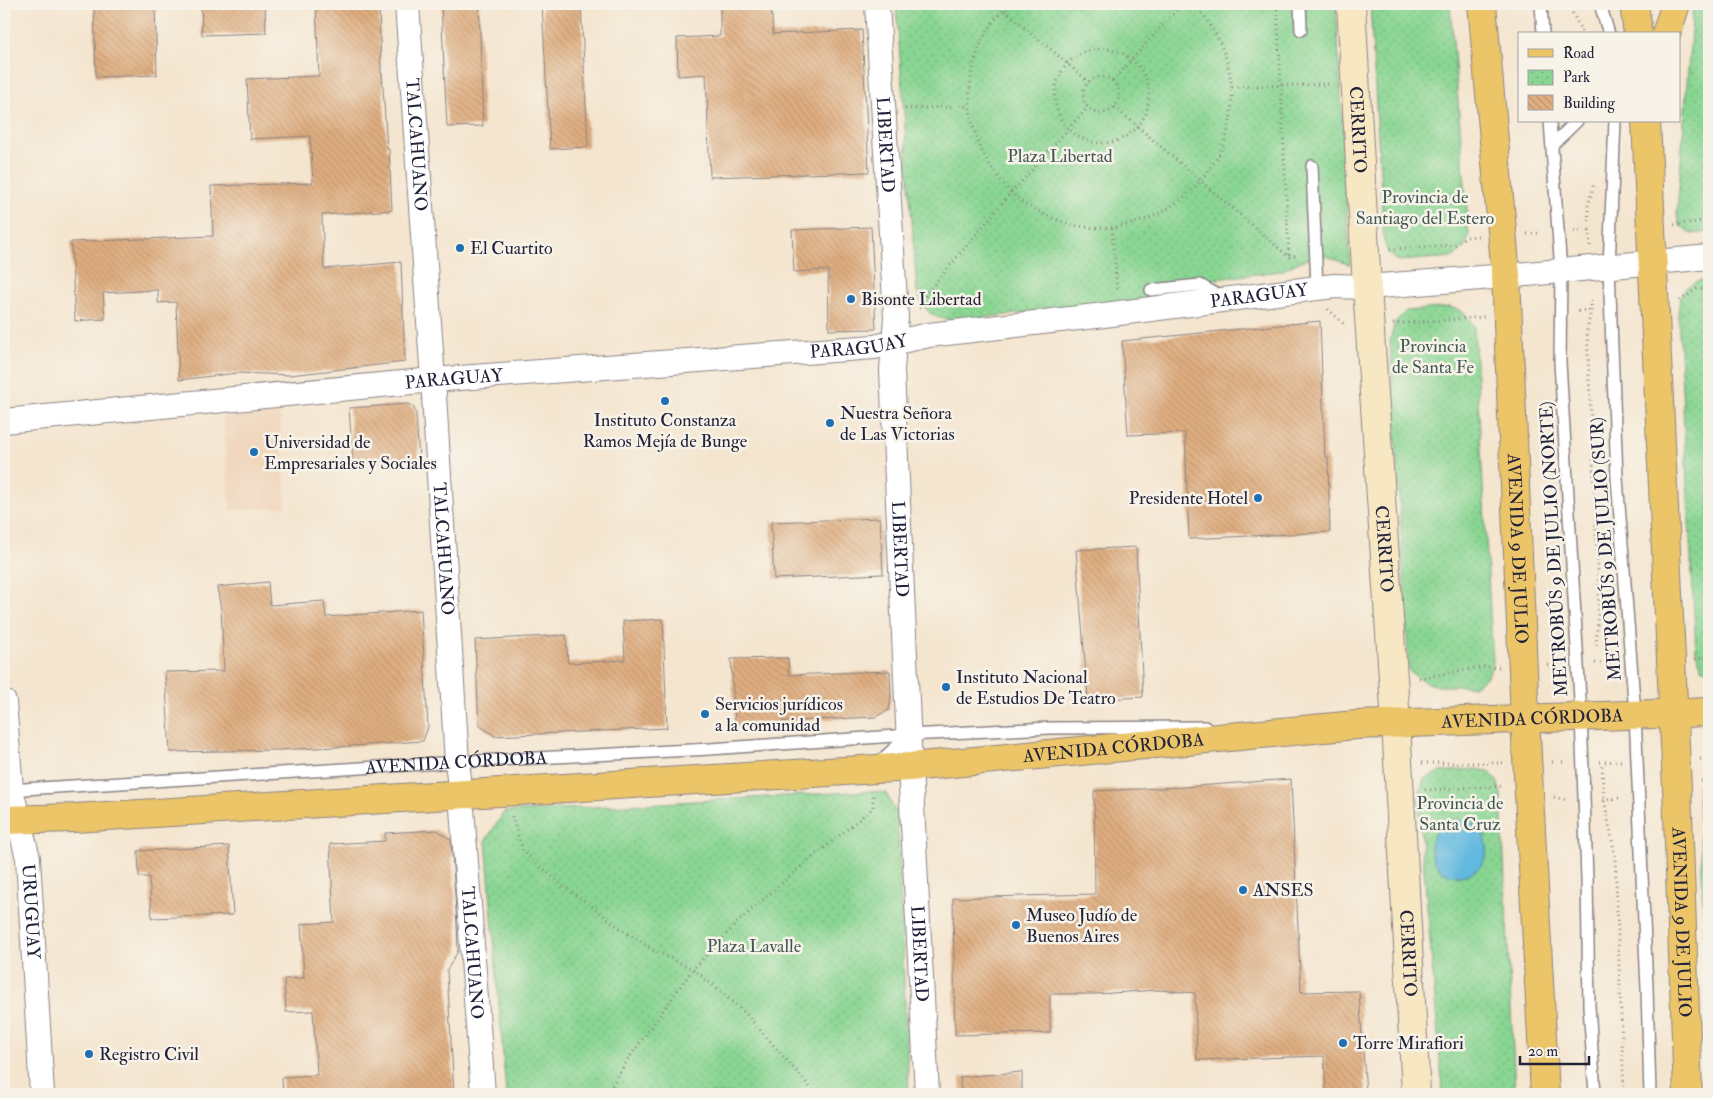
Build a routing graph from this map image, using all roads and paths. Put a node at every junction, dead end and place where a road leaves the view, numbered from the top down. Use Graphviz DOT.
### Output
graph roads {
  1 [pos="407,4"];
  2 [pos="877,4"];
  3 [pos="997,4"];
  4 [pos="1010,4"];
  5 [pos="1182,4"];
  6 [pos="1193,4"];
  7 [pos="1278,4"];
  8 [pos="1300,4"];
  9 [pos="1351,4"];
  10 [pos="1482,4"];
  11 [pos="1541,4"];
  12 [pos="1568,4"];
  13 [pos="1600,4"];
  14 [pos="1634,4"];
  15 [pos="1676,4"];
  16 [pos="1003,9"];
  17 [pos="1301,30"];
  18 [pos="1543,32"];
  19 [pos="1582,32"];
  20 [pos="1608,32"];
  21 [pos="1638,32"];
  22 [pos="1667,32"];
  23 [pos="1132,59"];
  24 [pos="1067,64"];
  25 [pos="1112,81"];
  26 [pos="1089,82"];
  27 [pos="1356,82"];
  28 [pos="1281,86"];
  29 [pos="1232,87"];
  30 [pos="970,106"];
  31 [pos="1088,107"];
  32 [pos="1115,108"];
  33 [pos="882,111"];
  34 [pos="1550,122"];
  35 [pos="1576,122"];
  36 [pos="1615,122"];
  37 [pos="1646,122"];
  38 [pos="1138,127"];
  39 [pos="1069,129"];
  40 [pos="1552,146"];
  41 [pos="1312,166"];
  42 [pos="1594,180"];
  43 [pos="1201,182"];
  44 [pos="1011,193"];
  45 [pos="1709,220"];
  46 [pos="1650,226"];
  47 [pos="1112,228"];
  48 [pos="1611,229"];
  49 [pos="1589,230"];
  50 [pos="1558,232"];
  51 [pos="1504,235"];
  52 [pos="1365,250"];
  53 [pos="1316,253"];
  54 [pos="1289,257"];
  55 [pos="1709,257"];
  56 [pos="1653,263"];
  57 [pos="1600,268"];
  58 [pos="1561,271"];
  59 [pos="1506,276"];
  60 [pos="1367,287"];
  61 [pos="1316,288"];
  62 [pos="1152,290"];
  63 [pos="1225,299"];
  64 [pos="1119,313"];
  65 [pos="896,317"];
  66 [pos="894,342"];
  67 [pos="433,380"];
  68 [pos="4,421"];
  69 [pos="1596,653"];
  70 [pos="1709,658"];
  71 [pos="1671,660"];
  72 [pos="1631,661"];
  73 [pos="1578,663"];
  74 [pos="1595,663"];
  75 [pos="1523,666"];
  76 [pos="1596,671"];
  77 [pos="1393,678"];
  78 [pos="4,702"];
  79 [pos="1709,712"];
  80 [pos="1673,713"];
  81 [pos="1635,714"];
  82 [pos="1581,716"];
  83 [pos="1525,718"];
  84 [pos="1396,723"];
  85 [pos="1356,725"];
  86 [pos="909,735"];
  87 [pos="1602,752"];
  88 [pos="457,762"];
  89 [pos="910,768"];
  90 [pos="872,769"];
  91 [pos="8,790"];
  92 [pos="504,791"];
  93 [pos="461,795"];
  94 [pos="11,820"];
  95 [pos="693,969"];
  96 [pos="42,1094"];
  97 [pos="483,1094"];
  98 [pos="607,1094"];
  99 [pos="816,1094"];
  100 [pos="927,1094"];
  101 [pos="1416,1094"];
  102 [pos="1544,1094"];
  103 [pos="1596,1094"];
  104 [pos="1624,1094"];
  105 [pos="1650,1094"];
  106 [pos="1688,1094"];
  1 -- 67 [label="street, TALCAHUANO"];
  2 -- 33 [label="street, LIBERTAD"];
  3 -- 16 [label="path"];
  4 -- 16 [label="path"];
  5 -- 23 [label="path"];
  6 -- 29 [label="path"];
  7 -- 28 [label="path"];
  8 -- 17 [label="lane"];
  9 -- 27 [label="street, CERRITO"];
  10 -- 51 [label="main road, AVENIDA 9 DE JULIO"];
  11 -- 18 [label="lane"];
  12 -- 19 [label="path"];
  13 -- 20 [label="lane"];
  14 -- 21 [label="main road"];
  15 -- 22 [label="main road"];
  16 -- 24 [label="path"];
  16 -- 30 [label="path"];
  23 -- 24 [label="path"];
  23 -- 25 [label="path"];
  23 -- 38 [label="path"];
  24 -- 26 [label="path"];
  24 -- 39 [label="path"];
  25 -- 26 [label="path"];
  25 -- 32 [label="path"];
  26 -- 31 [label="path"];
  27 -- 28 [label="path"];
  27 -- 52 [label="street, CERRITO"];
  28 -- 29 [label="path"];
  28 -- 54 [label="path"];
  29 -- 43 [label="path"];
  30 -- 33 [label="path"];
  30 -- 44 [label="path"];
  31 -- 32 [label="path"];
  31 -- 39 [label="path"];
  32 -- 38 [label="path"];
  33 -- 65 [label="street, LIBERTAD"];
  34 -- 40 [label="lane, METROBÚS 9 DE JULIO (NORTE)"];
  35 -- 40 [label="lane"];
  36 -- 48 [label="lane, METROBÚS 9 DE JULIO (SUR)"];
  37 -- 46 [label="main road, AVENIDA 9 DE JULIO"];
  38 -- 39 [label="path"];
  38 -- 43 [label="path"];
  39 -- 44 [label="path"];
  40 -- 50 [label="lane, METROBÚS 9 DE JULIO (NORTE)"];
  41 -- 53 [label="lane"];
  42 -- 49 [label="path"];
  43 -- 47 [label="path"];
  43 -- 54 [label="path"];
  44 -- 47 [label="path"];
  44 -- 65 [label="path"];
  45 -- 46 [label="path"];
  46 -- 56 [label="main road, AVENIDA 9 DE JULIO"];
  47 -- 64 [label="path"];
  48 -- 49 [label="path"];
  48 -- 57 [label="lane, METROBÚS 9 DE JULIO (SUR)"];
  49 -- 50 [label="path"];
  49 -- 57 [label="path"];
  50 -- 51 [label="path"];
  50 -- 58 [label="lane, METROBÚS 9 DE JULIO (NORTE)"];
  51 -- 52 [label="path"];
  51 -- 59 [label="main road, AVENIDA 9 DE JULIO"];
  52 -- 60 [label="street, CERRITO"];
  53 -- 54 [label="path"];
  53 -- 61 [label="lane"];
  55 -- 56 [label="street, PARAGUAY"];
  56 -- 57 [label="street, PARAGUAY"];
  56 -- 71 [label="main road, AVENIDA 9 DE JULIO"];
  57 -- 58 [label="street, PARAGUAY"];
  57 -- 69 [label="path"];
  57 -- 72 [label="lane, METROBÚS 9 DE JULIO (SUR)"];
  58 -- 59 [label="street, PARAGUAY"];
  58 -- 73 [label="lane, METROBÚS 9 DE JULIO (NORTE)"];
  59 -- 60 [label="street, PARAGUAY"];
  59 -- 75 [label="main road, AVENIDA 9 DE JULIO"];
  60 -- 61 [label="street, PARAGUAY"];
  60 -- 77 [label="street, CERRITO"];
  61 -- 63 [label="street, PARAGUAY"];
  62 -- 63 [label="lane"];
  63 -- 64 [label="street, PARAGUAY"];
  64 -- 66 [label="street, PARAGUAY"];
  65 -- 66 [label="street, LIBERTAD"];
  66 -- 67 [label="street, PARAGUAY"];
  66 -- 86 [label="street, LIBERTAD"];
  67 -- 68 [label="street, PARAGUAY"];
  67 -- 88 [label="street, TALCAHUANO"];
  70 -- 71 [label="path"];
  71 -- 80 [label="main road, AVENIDA 9 DE JULIO"];
  72 -- 74 [label="path"];
  72 -- 81 [label="lane, METROBÚS 9 DE JULIO (SUR)"];
  73 -- 74 [label="path"];
  73 -- 75 [label="path"];
  73 -- 82 [label="lane, METROBÚS 9 DE JULIO (NORTE)"];
  74 -- 76 [label="path"];
  75 -- 77 [label="path"];
  75 -- 83 [label="main road, AVENIDA 9 DE JULIO"];
  77 -- 84 [label="street, CERRITO"];
  78 -- 91 [label="street, URUGUAY"];
  79 -- 80 [label="main road, AVENIDA CÓRDOBA"];
  80 -- 81 [label="main road, AVENIDA CÓRDOBA"];
  80 -- 106 [label="main road, AVENIDA 9 DE JULIO"];
  81 -- 82 [label="main road, AVENIDA CÓRDOBA"];
  81 -- 105 [label="lane, METROBÚS 9 DE JULIO (SUR)"];
  82 -- 83 [label="main road, AVENIDA CÓRDOBA"];
  82 -- 103 [label="lane, METROBÚS 9 DE JULIO (NORTE)"];
  83 -- 84 [label="main road, AVENIDA CÓRDOBA"];
  83 -- 102 [label="main road, AVENIDA 9 DE JULIO"];
  84 -- 85 [label="main road, AVENIDA CÓRDOBA"];
  84 -- 101 [label="street, CERRITO"];
  85 -- 86 [label="lane, AVENIDA CÓRDOBA"];
  85 -- 89 [label="main road, AVENIDA CÓRDOBA"];
  86 -- 88 [label="lane, AVENIDA CÓRDOBA"];
  86 -- 89 [label="street, LIBERTAD"];
  86 -- 90 [label="lane"];
  87 -- 104 [label="path"];
  88 -- 91 [label="lane, AVENIDA CÓRDOBA"];
  88 -- 93 [label="street, TALCAHUANO"];
  89 -- 90 [label="main road, AVENIDA CÓRDOBA"];
  89 -- 100 [label="street, LIBERTAD"];
  90 -- 92 [label="main road, AVENIDA CÓRDOBA"];
  90 -- 95 [label="path"];
  91 -- 94 [label="street, URUGUAY"];
  92 -- 93 [label="main road, AVENIDA CÓRDOBA"];
  92 -- 95 [label="path"];
  93 -- 94 [label="main road, AVENIDA CÓRDOBA"];
  93 -- 97 [label="street, TALCAHUANO"];
  94 -- 96 [label="street, URUGUAY"];
  95 -- 98 [label="path"];
  95 -- 99 [label="path"];
}
